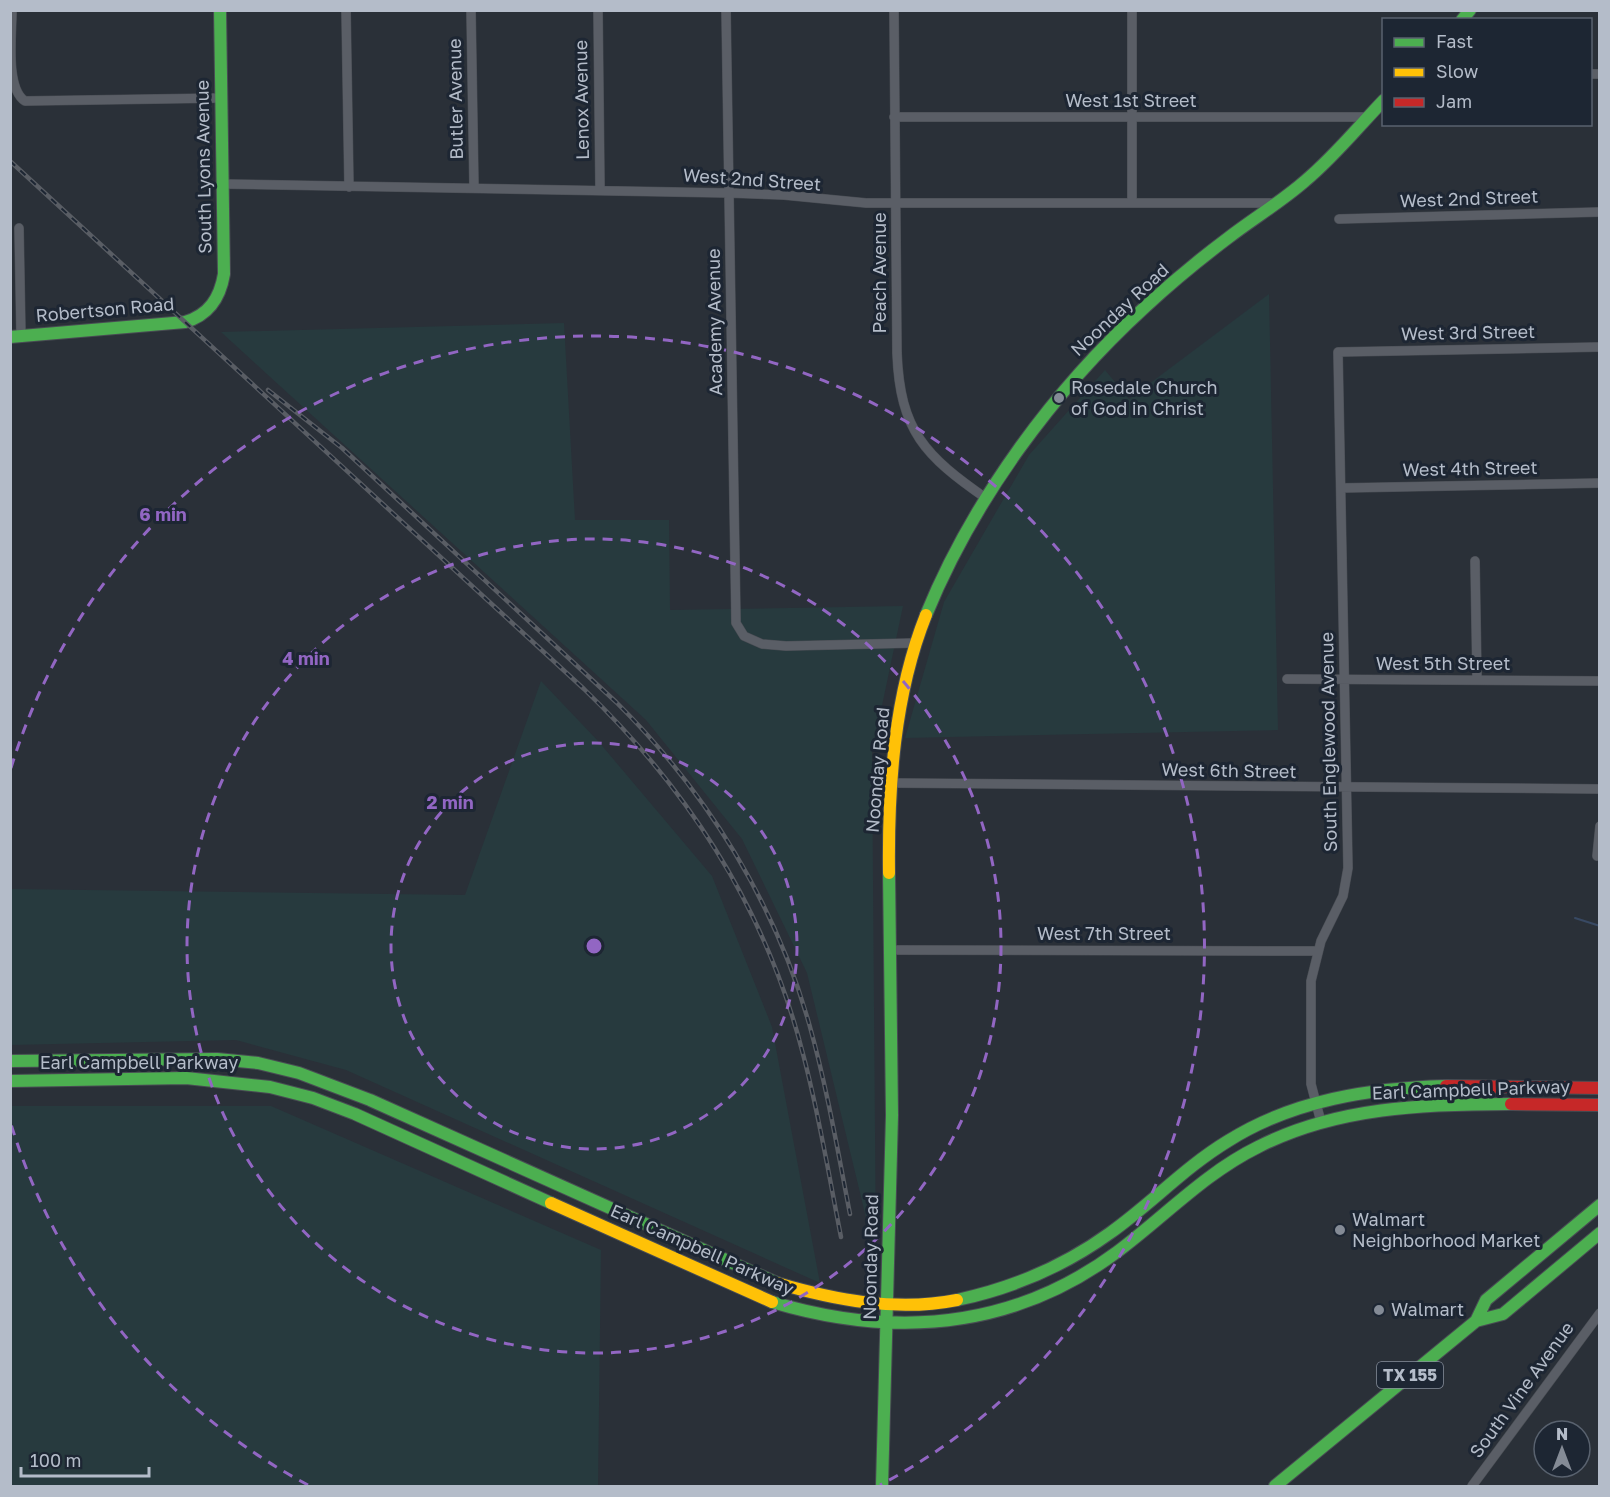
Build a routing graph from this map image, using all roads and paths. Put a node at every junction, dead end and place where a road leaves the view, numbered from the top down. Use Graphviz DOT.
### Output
graph roads {
  1 [pos="12,10"];
  2 [pos="220,10"];
  3 [pos="346,10"];
  4 [pos="471,10"];
  5 [pos="598,10"];
  6 [pos="726,10"];
  7 [pos="894,10"];
  8 [pos="1132,10"];
  9 [pos="221,98"];
  10 [pos="1382,101"];
  11 [pos="894,117"];
  12 [pos="1368,117"];
  13 [pos="1132,118"];
  14 [pos="223,184"];
  15 [pos="349,187"];
  16 [pos="474,187"];
  17 [pos="600,189"];
  18 [pos="729,193"];
  19 [pos="896,203"];
  20 [pos="1132,203"];
  21 [pos="1280,203"];
  22 [pos="1599,212"];
  23 [pos="1339,219"];
  24 [pos="19,228"];
  25 [pos="202,315"];
  26 [pos="16,336"];
  27 [pos="1599,346"];
  28 [pos="1338,352"];
  29 [pos="1599,483"];
  30 [pos="1341,488"];
  31 [pos="987,499"];
  32 [pos="1475,561"];
  33 [pos="915,642"];
  34 [pos="1287,679"];
  35 [pos="1477,679"];
  36 [pos="1343,681"];
  37 [pos="1599,681"];
  38 [pos="893,783"];
  39 [pos="1347,789"];
  40 [pos="1599,789"];
  41 [pos="1599,826"];
  42 [pos="1597,856"];
  43 [pos="890,950"];
  44 [pos="1318,951"];
  45 [pos="218,1059"];
  46 [pos="10,1061"];
  47 [pos="216,1078"];
  48 [pos="10,1081"];
  49 [pos="1415,1087"];
  50 [pos="1475,1088"];
  51 [pos="1497,1088"];
  52 [pos="1535,1088"];
  53 [pos="1599,1088"];
  54 [pos="1315,1103"];
  55 [pos="1599,1105"];
  56 [pos="1475,1106"];
  57 [pos="1498,1106"];
  58 [pos="1534,1106"];
  59 [pos="1416,1107"];
  60 [pos="1321,1122"];
  61 [pos="1599,1205"];
  62 [pos="1120,1225"];
  63 [pos="1599,1233"];
  64 [pos="1133,1240"];
  65 [pos="888,1306"];
  66 [pos="1599,1313"];
  67 [pos="1476,1321"];
  68 [pos="887,1326"];
  69 [pos="882,1486"];
  70 [pos="1275,1486"];
  71 [pos="1472,1486"];
  1 -- 9 [label="street"];
  2 -- 9 [label="main road, South Lyons Avenue"];
  3 -- 15 [label="street"];
  4 -- 16 [label="street, Butler Avenue"];
  5 -- 17 [label="street, Lenox Avenue"];
  6 -- 18 [label="street, Academy Avenue"];
  7 -- 11 [label="street, Peach Avenue"];
  8 -- 13 [label="street"];
  9 -- 14 [label="main road, South Lyons Avenue"];
  10 -- 12 [label="main road, Noonday Road"];
  11 -- 13 [label="street, West 1st Street"];
  11 -- 19 [label="street, Peach Avenue"];
  12 -- 13 [label="street, West 1st Street"];
  12 -- 21 [label="main road, Noonday Road"];
  13 -- 20 [label="street"];
  14 -- 15 [label="street, West 2nd Street"];
  14 -- 25 [label="main road, South Lyons Avenue"];
  15 -- 16 [label="street, West 2nd Street"];
  16 -- 17 [label="street, West 2nd Street"];
  17 -- 18 [label="street, West 2nd Street"];
  18 -- 19 [label="street, West 2nd Street"];
  18 -- 33 [label="street, Academy Avenue"];
  19 -- 20 [label="street, West 2nd Street"];
  19 -- 31 [label="street, Peach Avenue"];
  20 -- 21 [label="street, West 2nd Street"];
  21 -- 31 [label="main road, Noonday Road"];
  22 -- 23 [label="street, West 2nd Street"];
  24 -- 26 [label="street"];
  25 -- 26 [label="main road, Robertson Road"];
  27 -- 28 [label="street, West 3rd Street"];
  28 -- 30 [label="street, South Englewood Avenue"];
  29 -- 30 [label="street, West 4th Street"];
  30 -- 36 [label="street, South Englewood Avenue"];
  31 -- 33 [label="main road, Noonday Road"];
  32 -- 35 [label="street"];
  33 -- 38 [label="main road, Noonday Road"];
  34 -- 36 [label="street, West 5th Street"];
  35 -- 36 [label="street, West 5th Street"];
  35 -- 37 [label="street, West 5th Street"];
  36 -- 39 [label="street, South Englewood Avenue"];
  38 -- 39 [label="street, West 6th Street"];
  38 -- 43 [label="main road, Noonday Road"];
  39 -- 40 [label="street, West 6th Street"];
  39 -- 44 [label="street, South Englewood Avenue"];
  41 -- 42 [label="street"];
  43 -- 44 [label="street, West 7th Street"];
  43 -- 65 [label="main road, Noonday Road"];
  44 -- 54 [label="street, South Englewood Avenue"];
  45 -- 46 [label="main road, Earl Campbell Parkway"];
  45 -- 47 [label="main road"];
  45 -- 65 [label="main road, Earl Campbell Parkway"];
  47 -- 48 [label="main road, Earl Campbell Parkway"];
  47 -- 68 [label="main road, Earl Campbell Parkway"];
  49 -- 50 [label="main road, Earl Campbell Parkway"];
  49 -- 54 [label="main road, Earl Campbell Parkway"];
  49 -- 59 [label="main road"];
  50 -- 51 [label="main road, Earl Campbell Parkway"];
  50 -- 56 [label="main road"];
  51 -- 52 [label="main road, Earl Campbell Parkway"];
  51 -- 57 [label="main road"];
  52 -- 53 [label="main road, Earl Campbell Parkway"];
  52 -- 58 [label="main road"];
  54 -- 60 [label="street, South Englewood Avenue"];
  54 -- 62 [label="main road, Earl Campbell Parkway"];
  55 -- 58 [label="main road, Earl Campbell Parkway"];
  56 -- 57 [label="main road, Earl Campbell Parkway"];
  56 -- 59 [label="main road, Earl Campbell Parkway"];
  57 -- 58 [label="main road, Earl Campbell Parkway"];
  59 -- 60 [label="main road, Earl Campbell Parkway"];
  60 -- 64 [label="main road, Earl Campbell Parkway"];
  61 -- 67 [label="main road, TX 155"];
  62 -- 64 [label="main road"];
  62 -- 65 [label="main road, Earl Campbell Parkway"];
  63 -- 67 [label="main road, TX 155"];
  64 -- 68 [label="main road, Earl Campbell Parkway"];
  65 -- 68 [label="main road, Noonday Road"];
  66 -- 71 [label="street, South Vine Avenue"];
  67 -- 70 [label="main road, TX 155"];
  68 -- 69 [label="main road, Noonday Road"];
}
